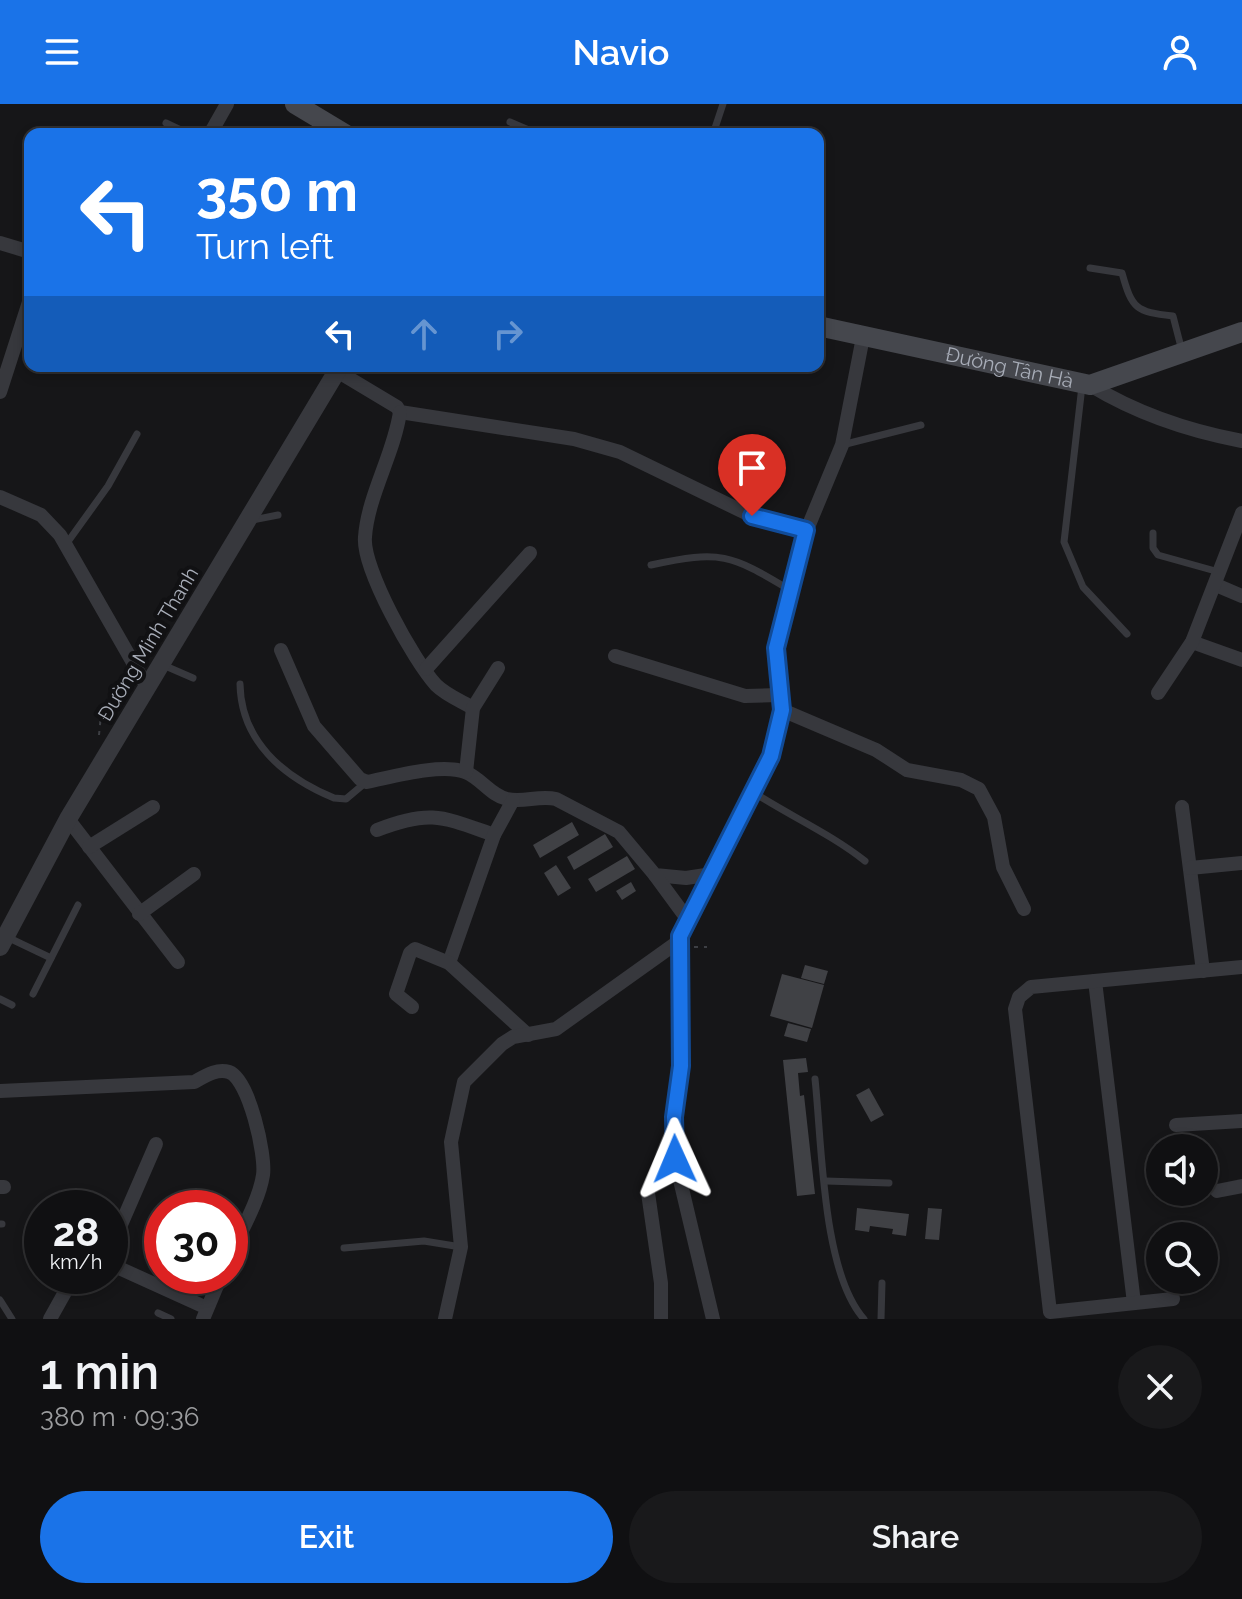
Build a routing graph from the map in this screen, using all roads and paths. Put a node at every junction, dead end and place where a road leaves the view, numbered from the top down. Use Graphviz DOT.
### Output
graph roads {
  1 [pos="227,104"];
  2 [pos="295,104"];
  3 [pos="723,104"];
  4 [pos="510,122"];
  5 [pos="166,123"];
  6 [pos="176,128"];
  7 [pos="213,128"];
  8 [pos="335,128"];
  9 [pos="524,128"];
  10 [pos="715,128"];
  11 [pos="0,243"];
  12 [pos="24,250"];
  13 [pos="1090,268"];
  14 [pos="24,318"];
  15 [pos="824,327"];
  16 [pos="1242,332"];
  17 [pos="863,337"];
  18 [pos="1182,353"];
  19 [pos="336,372"];
  20 [pos="343,372"];
  21 [pos="1086,385"];
  22 [pos="0,392"];
  23 [pos="400,412"];
  24 [pos="921,425"];
  25 [pos="137,434"];
  26 [pos="1242,441"];
  27 [pos="842,445"];
  28 [pos="0,497"];
  29 [pos="1242,513"];
  30 [pos="278,515"];
  31 [pos="247,521"];
  32 [pos="806,530"];
  33 [pos="1153,533"];
  34 [pos="66,545"];
  35 [pos="530,553"];
  36 [pos="651,565"];
  37 [pos="1219,579"];
  38 [pos="790,590"];
  39 [pos="1242,596"];
  40 [pos="1127,634"];
  41 [pos="1192,642"];
  42 [pos="281,650"];
  43 [pos="615,656"];
  44 [pos="1242,660"];
  45 [pos="161,664"];
  46 [pos="498,668"];
  47 [pos="426,669"];
  48 [pos="193,678"];
  49 [pos="240,684"];
  50 [pos="147,687"];
  51 [pos="1158,693"];
  52 [pos="781,702"];
  53 [pos="473,708"];
  54 [pos="466,772"];
  55 [pos="367,782"];
  56 [pos="753,792"];
  57 [pos="513,800"];
  58 [pos="153,807"];
  59 [pos="1182,807"];
  60 [pos="68,819"];
  61 [pos="377,830"];
  62 [pos="494,835"];
  63 [pos="89,847"];
  64 [pos="865,861"];
  65 [pos="1242,863"];
  66 [pos="1190,868"];
  67 [pos="194,874"];
  68 [pos="712,874"];
  69 [pos="655,875"];
  70 [pos="78,905"];
  71 [pos="1024,909"];
  72 [pos="139,914"];
  73 [pos="688,920"];
  74 [pos="4,931"];
  75 [pos="680,936"];
  76 [pos="51,958"];
  77 [pos="178,962"];
  78 [pos="449,963"];
  79 [pos="1242,967"];
  80 [pos="1203,971"];
  81 [pos="1095,981"];
  82 [pos="33,994"];
  83 [pos="0,999"];
  84 [pos="12,1005"];
  85 [pos="412,1007"];
  86 [pos="528,1035"];
  87 [pos="815,1079"];
  88 [pos="0,1091"];
  89 [pos="1242,1121"];
  90 [pos="1176,1125"];
  91 [pos="156,1144"];
  92 [pos="826,1181"];
  93 [pos="889,1183"];
  94 [pos="1242,1186"];
  95 [pos="1218,1191"];
  96 [pos="648,1193"];
  97 [pos="128,1199"];
  98 [pos="248,1213"];
  99 [pos="461,1247"];
  100 [pos="344,1248"];
  101 [pos="128,1273"];
  102 [pos="882,1283"];
  103 [pos="64,1294"];
  104 [pos="213,1294"];
  105 [pos="1173,1299"];
  106 [pos="0,1300"];
  107 [pos="1134,1303"];
  108 [pos="158,1313"];
  109 [pos="205,1314"];
  110 [pos="12,1319"];
  111 [pos="50,1319"];
  112 [pos="171,1319"];
  113 [pos="445,1319"];
  114 [pos="661,1319"];
  115 [pos="713,1319"];
  116 [pos="864,1319"];
  117 [pos="881,1319"];
  1 -- 7 [label="street"];
  2 -- 8 [label="main road"];
  3 -- 10 [label="lane"];
  4 -- 9 [label="lane"];
  5 -- 6 [label="lane"];
  11 -- 12 [label="street"];
  13 -- 18 [label="lane"];
  14 -- 22 [label="street"];
  15 -- 17 [label="main road, Đường Tân Hà"];
  16 -- 18 [label="main road, Đường Tân Hà"];
  17 -- 21 [label="main road, Đường Tân Hà"];
  17 -- 27 [label="street"];
  18 -- 21 [label="main road, Đường Tân Hà"];
  19 -- 31 [label="street, Đường Minh Thanh"];
  20 -- 23 [label="street"];
  21 -- 26 [label="street"];
  21 -- 40 [label="lane"];
  23 -- 32 [label="street"];
  23 -- 47 [label="street"];
  24 -- 27 [label="lane"];
  25 -- 34 [label="lane"];
  27 -- 32 [label="street"];
  28 -- 34 [label="street"];
  29 -- 37 [label="street"];
  30 -- 31 [label="lane"];
  31 -- 45 [label="street, Đường Minh Thanh"];
  32 -- 38 [label="street"];
  33 -- 37 [label="lane"];
  34 -- 50 [label="street"];
  35 -- 47 [label="street"];
  36 -- 38 [label="lane"];
  37 -- 39 [label="street"];
  37 -- 41 [label="street"];
  38 -- 52 [label="street"];
  41 -- 44 [label="street"];
  41 -- 51 [label="street"];
  42 -- 55 [label="street"];
  43 -- 52 [label="street"];
  45 -- 48 [label="lane"];
  45 -- 50 [label="street, Đường Minh Thanh"];
  46 -- 53 [label="street"];
  47 -- 53 [label="street"];
  49 -- 55 [label="lane"];
  50 -- 60 [label="street, Đường Minh Thanh"];
  52 -- 56 [label="street"];
  52 -- 71 [label="street"];
  53 -- 54 [label="street"];
  54 -- 55 [label="street"];
  54 -- 57 [label="street"];
  56 -- 64 [label="lane"];
  56 -- 68 [label="street"];
  57 -- 62 [label="street"];
  57 -- 69 [label="street"];
  58 -- 63 [label="street"];
  59 -- 66 [label="street"];
  60 -- 63 [label="street"];
  60 -- 74 [label="street, Đường Minh Thanh"];
  61 -- 62 [label="street"];
  62 -- 78 [label="street"];
  63 -- 72 [label="street"];
  65 -- 66 [label="street"];
  66 -- 80 [label="street"];
  67 -- 72 [label="street"];
  68 -- 69 [label="street"];
  68 -- 73 [label="street"];
  69 -- 73 [label="street"];
  70 -- 76 [label="lane"];
  72 -- 77 [label="street"];
  73 -- 75 [label="street"];
  74 -- 76 [label="lane"];
  75 -- 86 [label="street"];
  75 -- 115 [label="street"];
  76 -- 82 [label="lane"];
  78 -- 85 [label="street"];
  78 -- 86 [label="street"];
  79 -- 80 [label="street"];
  80 -- 81 [label="street"];
  81 -- 107 [label="street"];
  81 -- 107 [label="street"];
  83 -- 84 [label="lane"];
  86 -- 99 [label="street"];
  87 -- 92 [label="lane"];
  88 -- 98 [label="street"];
  89 -- 90 [label="street"];
  91 -- 97 [label="street"];
  92 -- 93 [label="lane"];
  92 -- 116 [label="lane"];
  94 -- 95 [label="street"];
  96 -- 114 [label="street"];
  99 -- 100 [label="lane"];
  99 -- 113 [label="street"];
  101 -- 109 [label="street"];
  102 -- 117 [label="lane"];
  103 -- 111 [label="street"];
  104 -- 109 [label="street"];
  105 -- 107 [label="street"];
  106 -- 110 [label="lane"];
  108 -- 112 [label="lane"];
}
